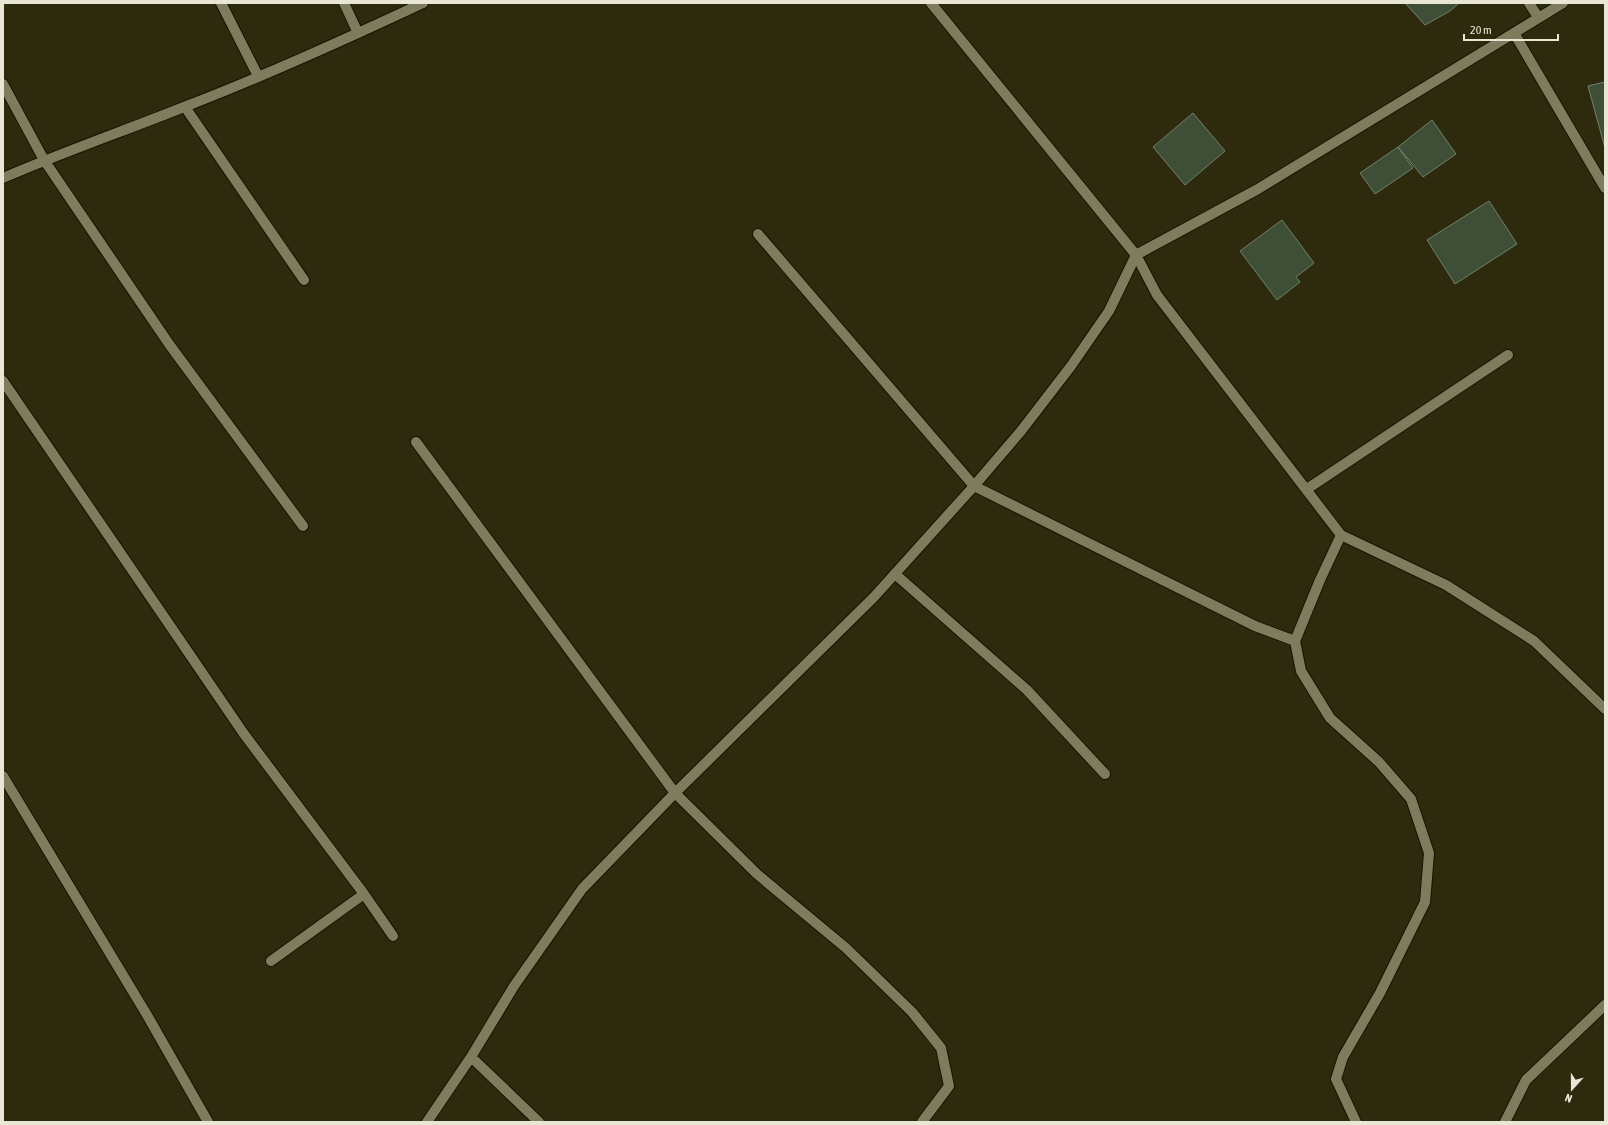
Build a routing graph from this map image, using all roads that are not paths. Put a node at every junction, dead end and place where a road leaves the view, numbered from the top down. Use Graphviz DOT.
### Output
graph roads {
  1 [pos="221,3"];
  2 [pos="344,3"];
  3 [pos="423,3"];
  4 [pos="931,3"];
  5 [pos="1529,3"];
  6 [pos="1563,3"];
  7 [pos="1538,17"];
  8 [pos="358,33"];
  9 [pos="1514,33"];
  10 [pos="258,76"];
  11 [pos="3,84"];
  12 [pos="185,107"];
  13 [pos="44,160"];
  14 [pos="3,178"];
  15 [pos="1605,188"];
  16 [pos="758,234"];
  17 [pos="1136,255"];
  18 [pos="304,280"];
  19 [pos="1508,355"];
  20 [pos="3,381"];
  21 [pos="416,442"];
  22 [pos="974,486"];
  23 [pos="1307,489"];
  24 [pos="303,526"];
  25 [pos="1341,535"];
  26 [pos="895,574"];
  27 [pos="1295,641"];
  28 [pos="1605,709"];
  29 [pos="1105,774"];
  30 [pos="3,776"];
  31 [pos="675,793"];
  32 [pos="364,894"];
  33 [pos="393,936"];
  34 [pos="271,961"];
  35 [pos="1605,1005"];
  36 [pos="471,1057"];
  37 [pos="208,1122"];
  38 [pos="427,1122"];
  39 [pos="539,1122"];
  40 [pos="922,1122"];
  41 [pos="1356,1122"];
  42 [pos="1505,1122"];
  1 -- 10 [label="street"];
  2 -- 8 [label="street"];
  3 -- 8 [label="street"];
  4 -- 17 [label="street"];
  5 -- 7 [label="street"];
  6 -- 7 [label="street"];
  7 -- 9 [label="street"];
  8 -- 10 [label="street"];
  9 -- 15 [label="street"];
  9 -- 17 [label="street"];
  10 -- 12 [label="street"];
  11 -- 13 [label="street"];
  12 -- 13 [label="street"];
  12 -- 18 [label="street"];
  13 -- 14 [label="street"];
  13 -- 24 [label="street"];
  16 -- 22 [label="street"];
  17 -- 22 [label="street"];
  17 -- 23 [label="street"];
  19 -- 23 [label="street"];
  20 -- 32 [label="street"];
  21 -- 31 [label="street"];
  22 -- 26 [label="street"];
  22 -- 27 [label="street"];
  23 -- 25 [label="street"];
  25 -- 27 [label="street"];
  25 -- 28 [label="street"];
  26 -- 29 [label="street"];
  26 -- 31 [label="street"];
  27 -- 41 [label="street"];
  30 -- 37 [label="street"];
  31 -- 36 [label="street"];
  31 -- 40 [label="street"];
  32 -- 33 [label="street"];
  32 -- 34 [label="street"];
  35 -- 42 [label="street"];
  36 -- 38 [label="street"];
  36 -- 39 [label="street"];
}
